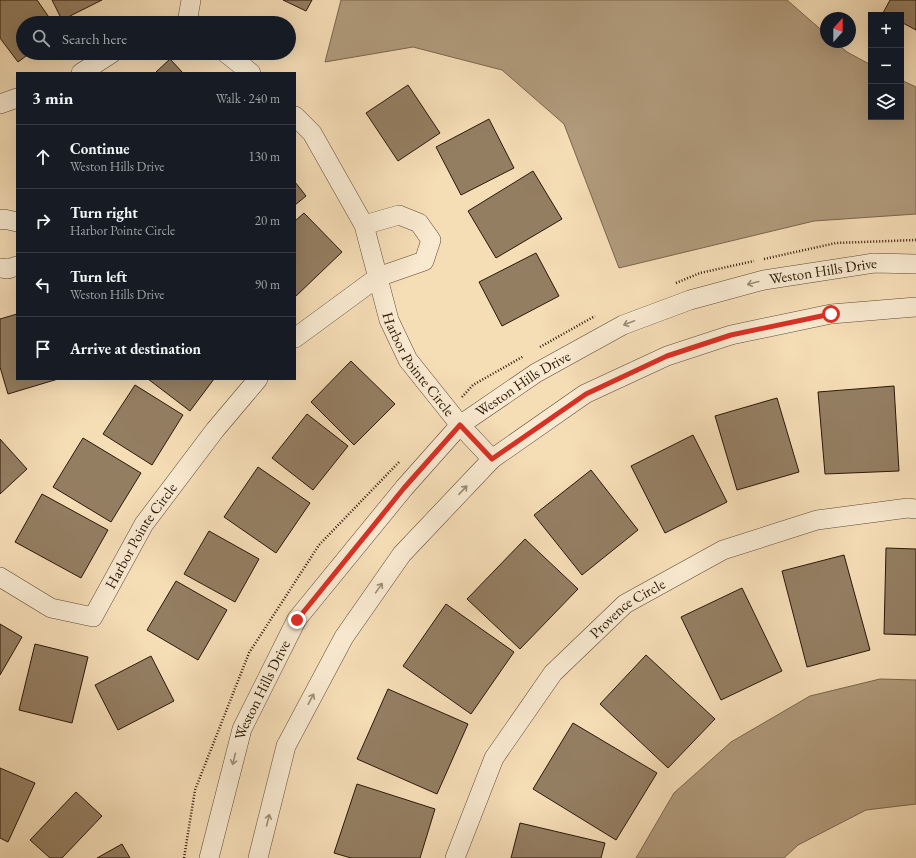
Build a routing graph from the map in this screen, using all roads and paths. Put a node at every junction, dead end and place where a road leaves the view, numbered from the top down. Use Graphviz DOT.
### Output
graph roads {
  1 [pos="191,0"];
  2 [pos="188,16"];
  3 [pos="101,60"];
  4 [pos="235,60"];
  5 [pos="82,72"];
  6 [pos="250,72"];
  7 [pos="16,98"];
  8 [pos="0,104"];
  9 [pos="296,117"];
  10 [pos="0,220"];
  11 [pos="16,222"];
  12 [pos="364,225"];
  13 [pos="916,264"];
  14 [pos="16,266"];
  15 [pos="0,268"];
  16 [pos="378,277"];
  17 [pos="916,307"];
  18 [pos="296,337"];
  19 [pos="257,380"];
  20 [pos="460,425"];
  21 [pos="492,459"];
  22 [pos="916,509"];
  23 [pos="0,577"];
  24 [pos="209,858"];
  25 [pos="258,858"];
  26 [pos="455,858"];
  1 -- 2 [label="street"];
  3 -- 5 [label="street"];
  4 -- 6 [label="street"];
  7 -- 8 [label="street"];
  9 -- 12 [label="street, Harbor Pointe Circle"];
  10 -- 11 [label="street"];
  12 -- 16 [label="street, Harbor Pointe Circle"];
  12 -- 16 [label="street"];
  13 -- 20 [label="street, Weston Hills Drive, one-way"];
  14 -- 15 [label="street"];
  16 -- 18 [label="street"];
  16 -- 20 [label="street, Harbor Pointe Circle"];
  17 -- 21 [label="street"];
  19 -- 23 [label="street, Harbor Pointe Circle"];
  20 -- 21 [label="street, Harbor Pointe Circle"];
  20 -- 24 [label="street, Weston Hills Drive, one-way"];
  25 -- 21 [label="street, one-way"];
  22 -- 26 [label="street, Provence Circle"];
}
